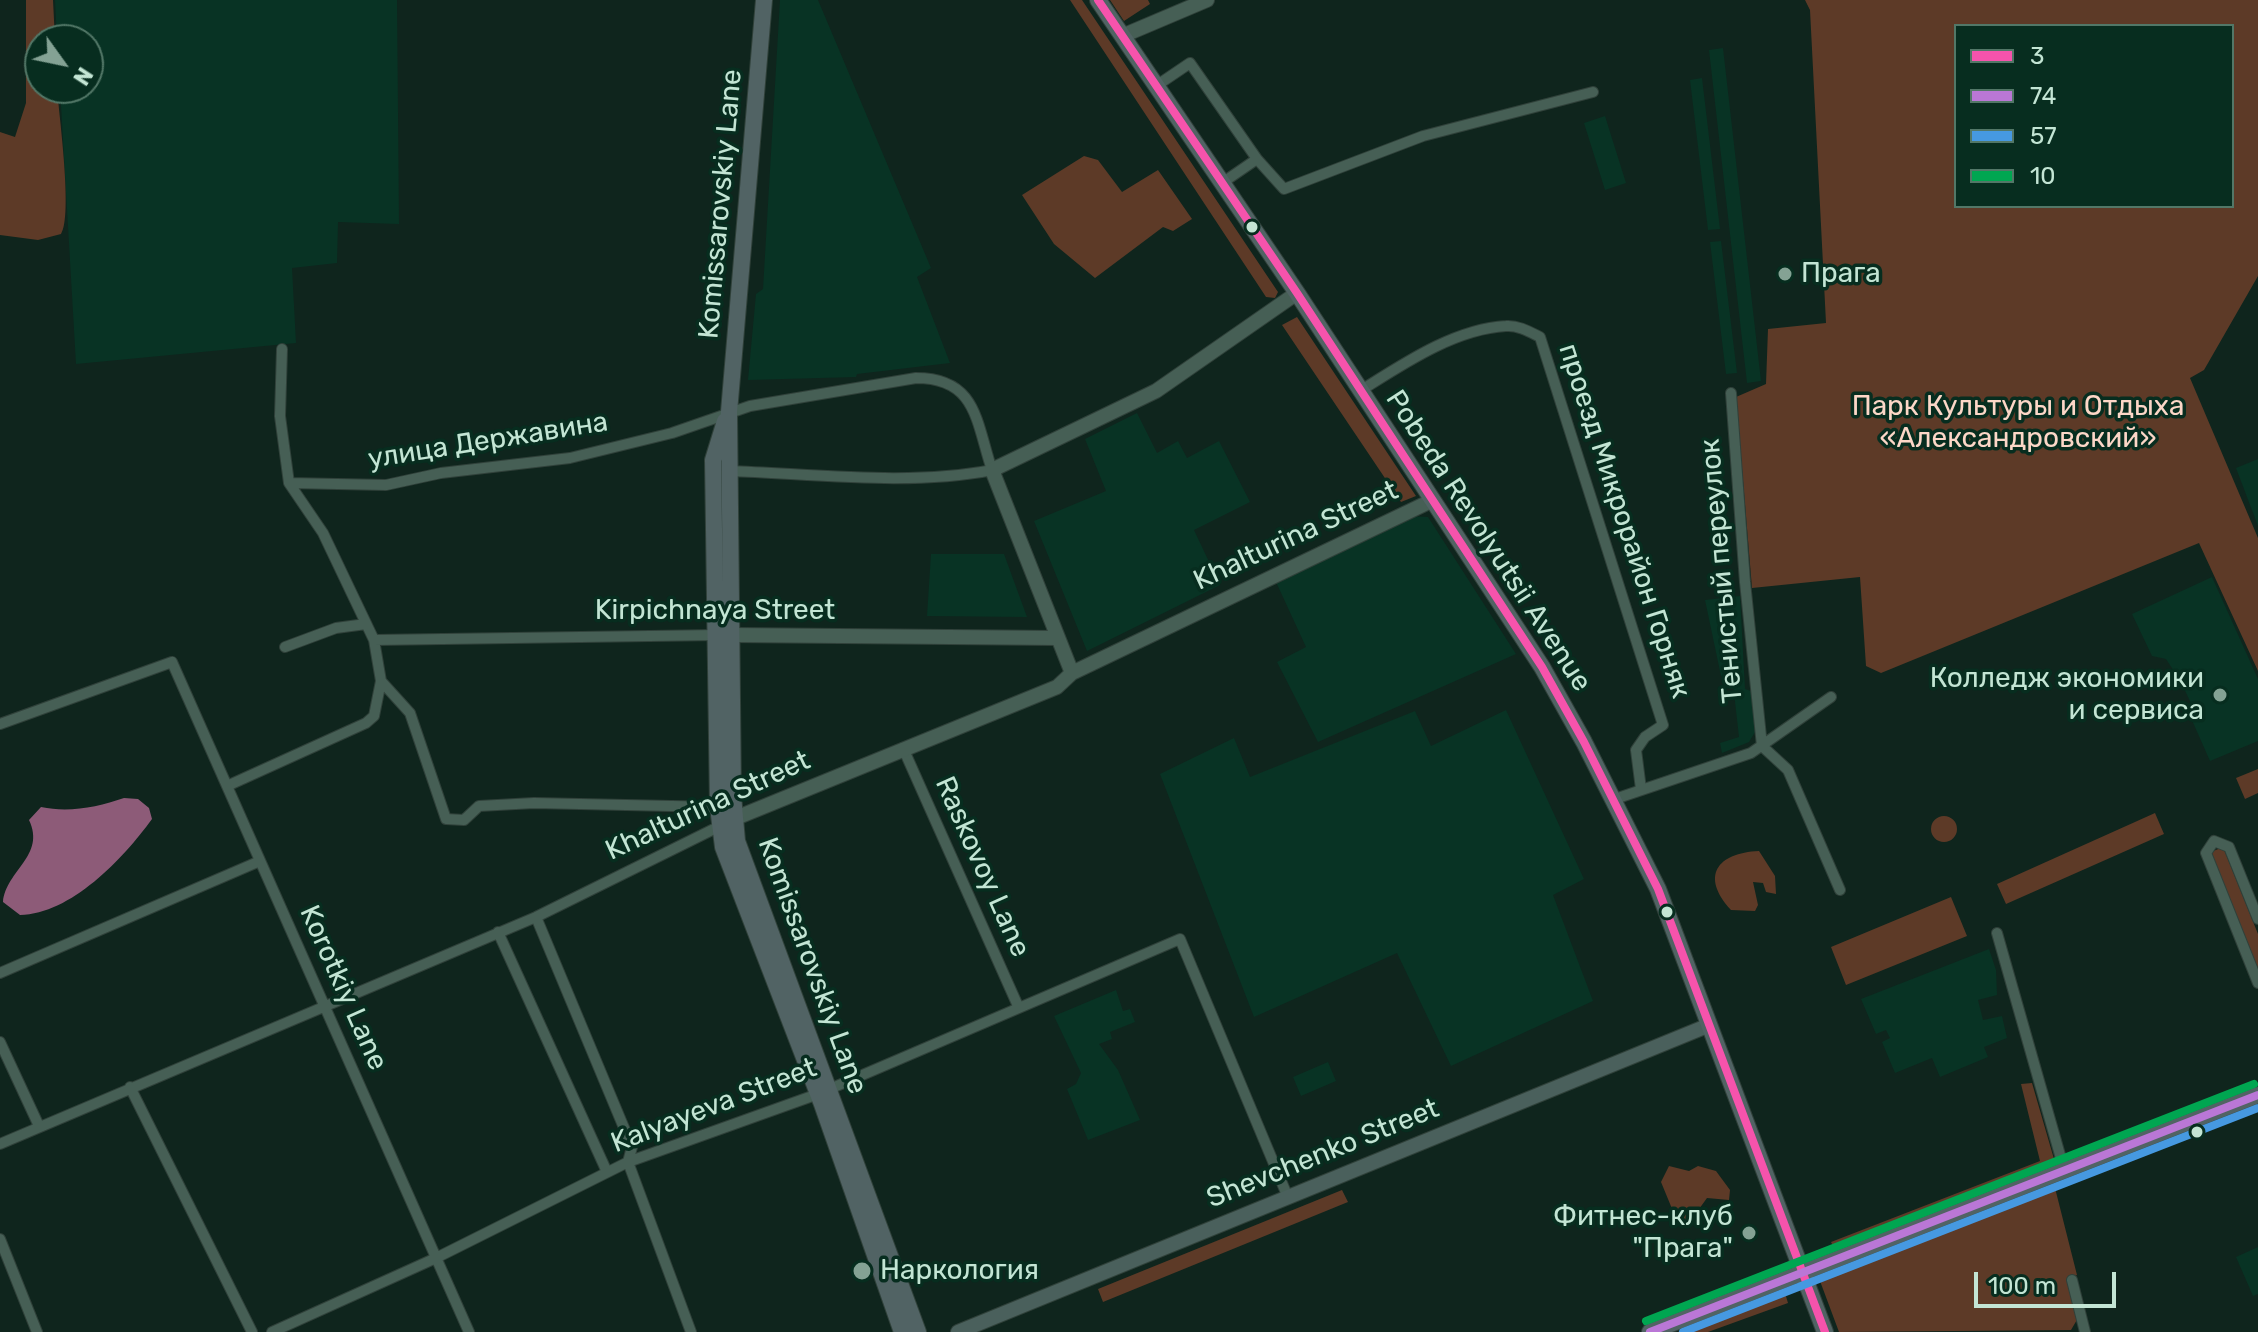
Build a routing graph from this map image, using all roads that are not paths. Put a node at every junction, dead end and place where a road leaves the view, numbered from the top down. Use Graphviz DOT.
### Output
graph roads {
  1 [pos="764,0"];
  2 [pos="1098,0"];
  3 [pos="1207,0"];
  4 [pos="1122,36"];
  5 [pos="1156,86"];
  6 [pos="1593,92"];
  7 [pos="1257,159"];
  8 [pos="1222,183"];
  9 [pos="1297,293"];
  10 [pos="282,349"];
  11 [pos="1360,391"];
  12 [pos="1731,393"];
  13 [pos="729,412"];
  14 [pos="992,470"];
  15 [pos="730,471"];
  16 [pos="289,483"];
  17 [pos="1431,501"];
  18 [pos="366,624"];
  19 [pos="724,635"];
  20 [pos="1057,638"];
  21 [pos="374,640"];
  22 [pos="285,647"];
  23 [pos="1072,673"];
  24 [pos="381,681"];
  25 [pos="1831,697"];
  26 [pos="0,724"];
  27 [pos="1762,746"];
  28 [pos="903,748"];
  29 [pos="227,786"];
  30 [pos="1641,789"];
  31 [pos="1612,800"];
  32 [pos="718,807"];
  33 [pos="735,815"];
  34 [pos="720,826"];
  35 [pos="260,861"];
  36 [pos="1840,890"];
  37 [pos="536,917"];
  38 [pos="2258,919"];
  39 [pos="498,932"];
  40 [pos="1997,933"];
  41 [pos="0,973"];
  42 [pos="2258,983"];
  43 [pos="324,1005"];
  44 [pos="1018,1006"];
  45 [pos="1707,1026"];
  46 [pos="0,1042"];
  47 [pos="130,1087"];
  48 [pos="824,1091"];
  49 [pos="2258,1095"];
  50 [pos="39,1126"];
  51 [pos="0,1144"];
  52 [pos="628,1162"];
  53 [pos="2064,1169"];
  54 [pos="607,1172"];
  55 [pos="1287,1195"];
  56 [pos="0,1239"];
  57 [pos="436,1258"];
  58 [pos="1804,1274"];
  59 [pos="2072,1280"];
  60 [pos="37,1332"];
  61 [pos="252,1332"];
  62 [pos="272,1332"];
  63 [pos="469,1332"];
  64 [pos="691,1332"];
  65 [pos="902,1332"];
  66 [pos="918,1332"];
  67 [pos="958,1332"];
  68 [pos="1650,1332"];
  69 [pos="1825,1332"];
  70 [pos="2085,1332"];
  1 -- 13 [label="main road, Komissarovskiy Lane"];
  2 -- 4 [label="main road, Pobeda Revolyutsii Avenue"];
  3 -- 4 [label="street"];
  4 -- 5 [label="main road, Pobeda Revolyutsii Avenue"];
  5 -- 7 [label="street"];
  5 -- 8 [label="main road, Pobeda Revolyutsii Avenue"];
  6 -- 7 [label="street"];
  7 -- 8 [label="street"];
  8 -- 9 [label="main road, Pobeda Revolyutsii Avenue"];
  9 -- 11 [label="main road, Pobeda Revolyutsii Avenue"];
  9 -- 14 [label="street"];
  10 -- 16 [label="street"];
  11 -- 17 [label="main road, Pobeda Revolyutsii Avenue"];
  11 -- 30 [label="street, проезд Микрорайон Горняк"];
  12 -- 27 [label="street, Тенистый переулок"];
  13 -- 14 [label="street, улица Державина"];
  13 -- 15 [label="main road, Komissarovskiy Lane"];
  13 -- 16 [label="street, улица Державина"];
  13 -- 19 [label="main road, Komissarovskiy Lane"];
  14 -- 15 [label="street"];
  14 -- 20 [label="street"];
  15 -- 19 [label="main road, Komissarovskiy Lane"];
  16 -- 18 [label="street"];
  17 -- 23 [label="street, Khalturina Street"];
  17 -- 31 [label="main road, Pobeda Revolyutsii Avenue"];
  18 -- 21 [label="street"];
  18 -- 22 [label="street"];
  19 -- 20 [label="street, Kirpichnaya Street"];
  19 -- 21 [label="street, Kirpichnaya Street"];
  19 -- 32 [label="main road, Komissarovskiy Lane"];
  19 -- 33 [label="main road, Komissarovskiy Lane"];
  20 -- 23 [label="street"];
  21 -- 24 [label="street"];
  23 -- 28 [label="street, Khalturina Street"];
  24 -- 29 [label="street"];
  24 -- 32 [label="street"];
  25 -- 27 [label="street"];
  26 -- 29 [label="street, Korotkiy Lane"];
  27 -- 30 [label="street"];
  27 -- 36 [label="street"];
  28 -- 33 [label="street, Khalturina Street"];
  28 -- 44 [label="street, Raskovoy Lane"];
  29 -- 35 [label="street, Korotkiy Lane"];
  30 -- 31 [label="street"];
  31 -- 45 [label="main road, Pobeda Revolyutsii Avenue"];
  32 -- 34 [label="main road, Komissarovskiy Lane"];
  33 -- 34 [label="street, Khalturina Street"];
  33 -- 48 [label="main road, Komissarovskiy Lane"];
  34 -- 37 [label="street, Khalturina Street"];
  34 -- 48 [label="main road, Komissarovskiy Lane"];
  35 -- 41 [label="street"];
  35 -- 43 [label="street, Korotkiy Lane"];
  37 -- 39 [label="street, Khalturina Street"];
  37 -- 52 [label="street"];
  38 -- 42 [label="street"];
  39 -- 43 [label="street, Khalturina Street"];
  39 -- 54 [label="street"];
  40 -- 53 [label="street"];
  43 -- 47 [label="street, Khalturina Street"];
  43 -- 57 [label="street, Korotkiy Lane"];
  44 -- 48 [label="street, Kalyayeva Street"];
  44 -- 55 [label="street, Kalyayeva Street"];
  45 -- 55 [label="main road, Shevchenko Street"];
  45 -- 58 [label="main road, Pobeda Revolyutsii Avenue"];
  46 -- 50 [label="street"];
  47 -- 50 [label="street, Khalturina Street"];
  47 -- 61 [label="street"];
  48 -- 52 [label="street, Kalyayeva Street"];
  48 -- 65 [label="main road, Komissarovskiy Lane"];
  48 -- 66 [label="main road, Komissarovskiy Lane"];
  49 -- 53 [label="main road"];
  50 -- 51 [label="street, Khalturina Street"];
  52 -- 54 [label="street, Kalyayeva Street"];
  52 -- 64 [label="street"];
  53 -- 58 [label="main road"];
  54 -- 57 [label="street, Kalyayeva Street"];
  55 -- 67 [label="main road, Shevchenko Street"];
  56 -- 60 [label="street"];
  57 -- 62 [label="street, Kalyayeva Street"];
  57 -- 63 [label="street, Korotkiy Lane"];
  58 -- 68 [label="main road"];
  58 -- 69 [label="main road, Pobeda Revolyutsii Avenue"];
  59 -- 70 [label="street"];
}
